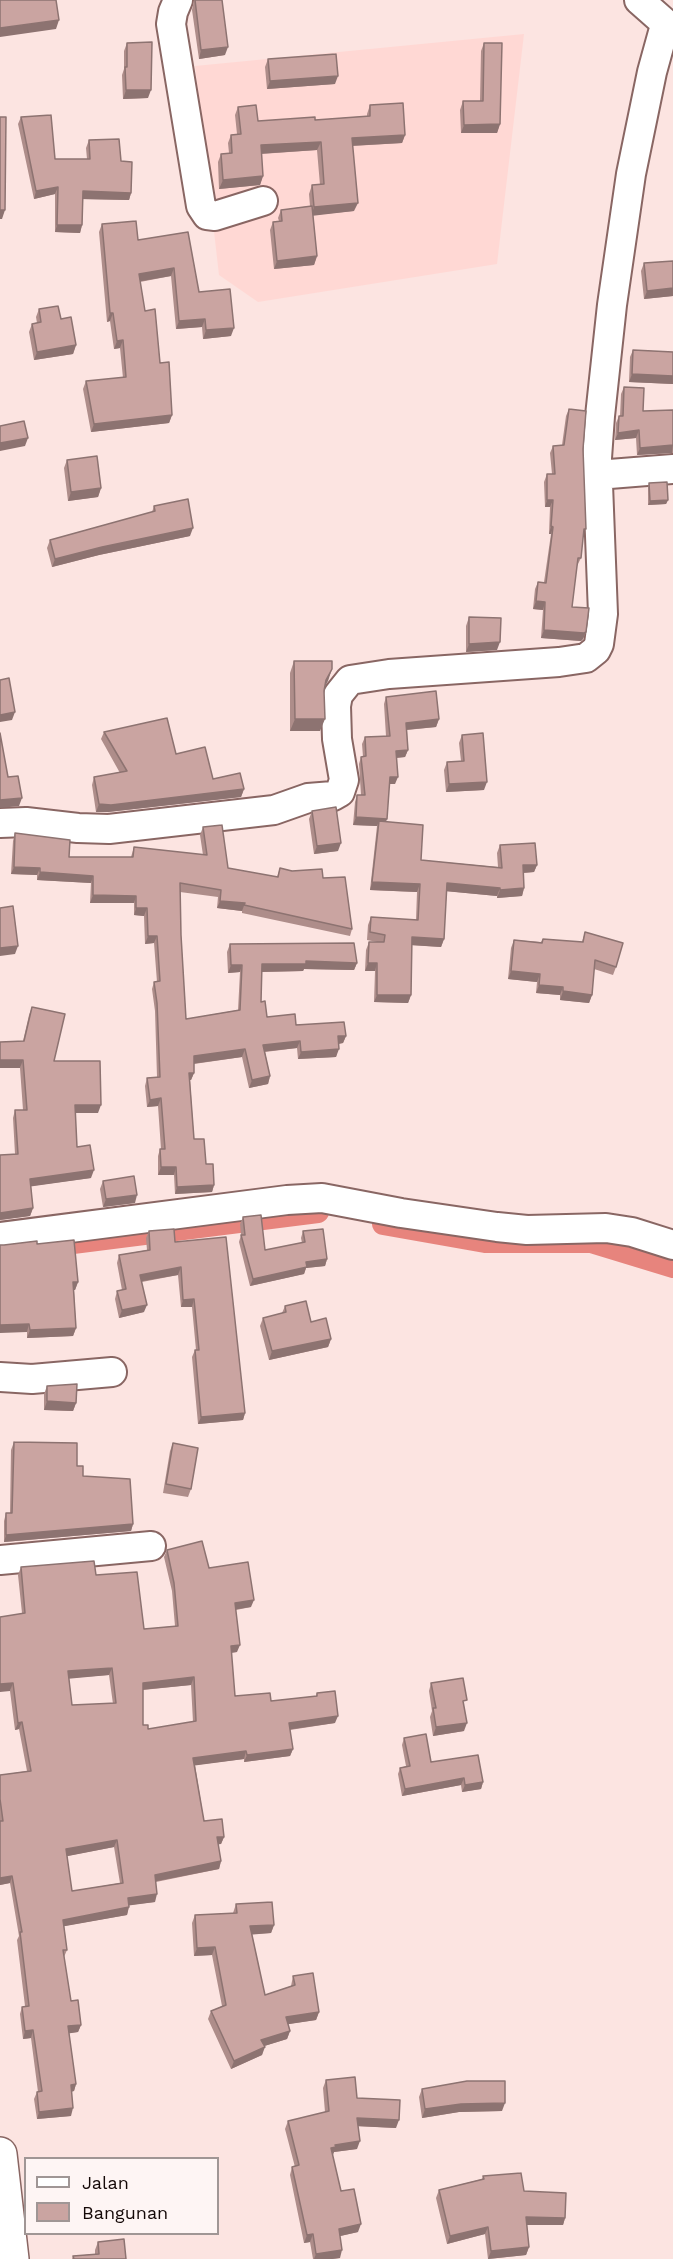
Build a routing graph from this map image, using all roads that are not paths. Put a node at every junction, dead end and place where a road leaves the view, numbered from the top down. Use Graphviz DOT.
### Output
graph roads {
  1 [pos="178,0"];
  2 [pos="639,0"];
  3 [pos="669,28"];
  4 [pos="263,201"];
  5 [pos="673,469"];
  6 [pos="597,475"];
  7 [pos="0,823"];
  8 [pos="0,1238"];
  9 [pos="673,1245"];
  10 [pos="112,1372"];
  11 [pos="0,1377"];
  12 [pos="151,1546"];
  13 [pos="0,1560"];
  14 [pos="0,2154"];
  15 [pos="12,2259"];
  1 -- 4 [label="street"];
  2 -- 3 [label="street"];
  3 -- 6 [label="street"];
  5 -- 6 [label="street"];
  6 -- 7 [label="street"];
  8 -- 9 [label="street"];
  10 -- 11 [label="street"];
  12 -- 13 [label="street"];
  14 -- 15 [label="main road"];
}
